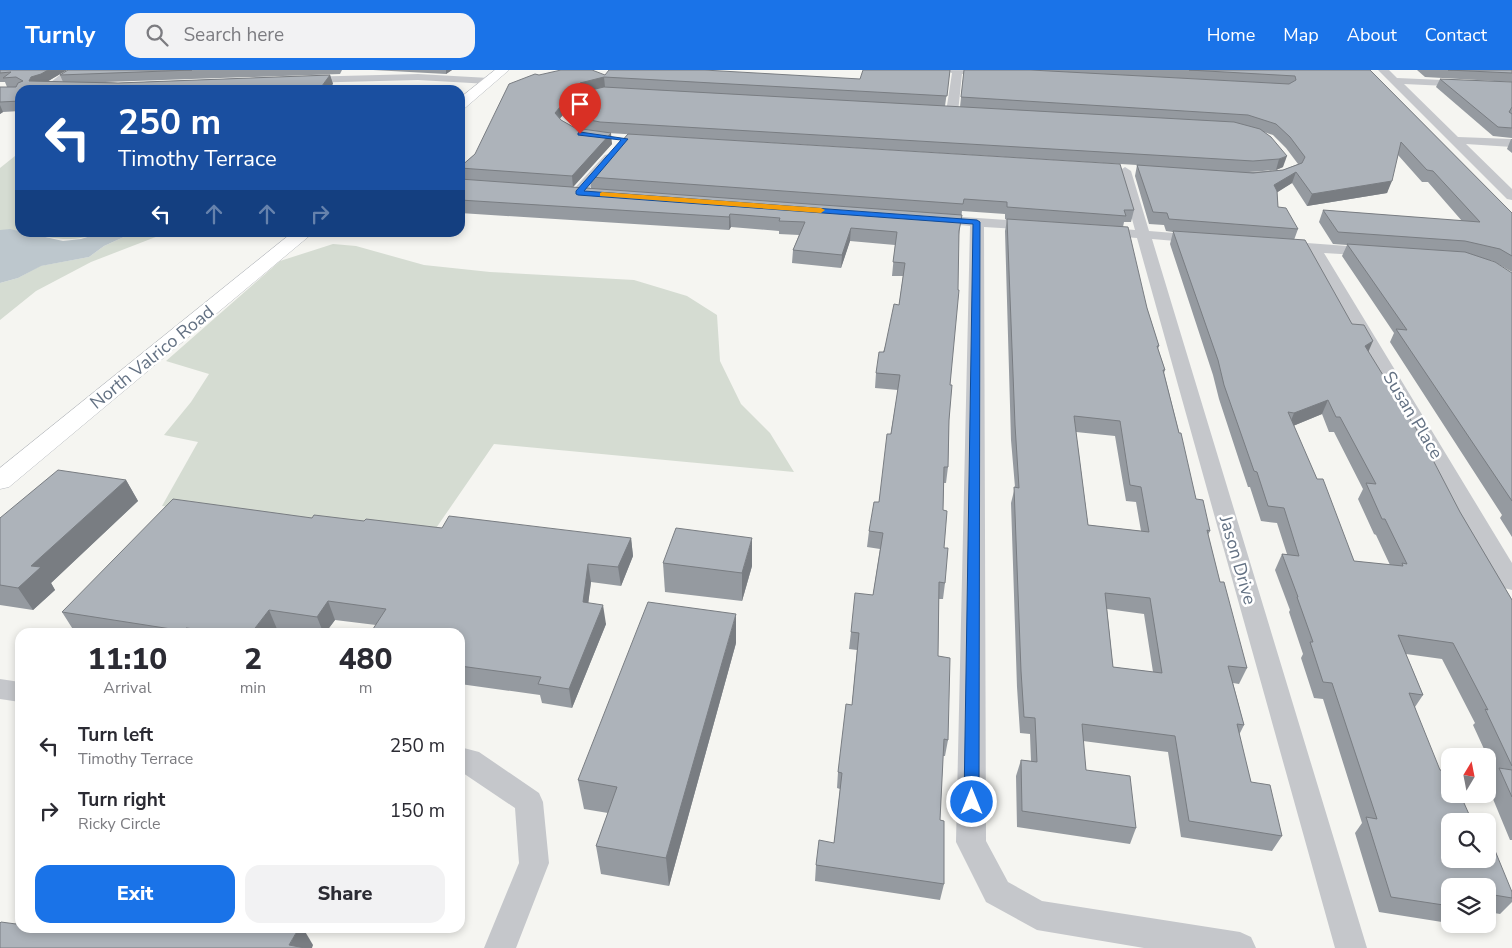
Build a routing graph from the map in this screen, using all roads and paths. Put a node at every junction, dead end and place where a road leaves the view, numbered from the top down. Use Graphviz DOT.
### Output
graph roads {
  1 [pos="80,70"];
  2 [pos="503,70"];
  3 [pos="948,70"];
  4 [pos="957,70"];
  5 [pos="1384,70"];
  6 [pos="1007,73"];
  7 [pos="386,74"];
  8 [pos="287,81"];
  9 [pos="489,81"];
  10 [pos="1394,81"];
  11 [pos="53,85"];
  12 [pos="373,85"];
  13 [pos="1512,86"];
  14 [pos="465,101"];
  15 [pos="952,112"];
  16 [pos="1454,140"];
  17 [pos="1512,143"];
  18 [pos="619,145"];
  19 [pos="1125,171"];
  20 [pos="598,194"];
  21 [pos="1512,196"];
  22 [pos="917,217"];
  23 [pos="977,222"];
  24 [pos="1045,227"];
  25 [pos="1084,230"];
  26 [pos="1143,234"];
  27 [pos="298,237"];
  28 [pos="1209,240"];
  29 [pos="1266,244"];
  30 [pos="1313,247"];
  31 [pos="1391,253"];
  32 [pos="0,481"];
  33 [pos="1512,582"];
  34 [pos="0,688"];
  35 [pos="15,691"];
  36 [pos="465,760"];
  37 [pos="1187,943"];
  38 [pos="500,948"];
  39 [pos="1240,948"];
  40 [pos="1351,948"];
  1 -- 11 [label="street"];
  2 -- 9 [label="street"];
  3 -- 4 [label="street"];
  4 -- 6 [label="street"];
  4 -- 15 [label="street"];
  5 -- 10 [label="street"];
  7 -- 8 [label="street"];
  7 -- 9 [label="street"];
  7 -- 12 [label="street"];
  9 -- 14 [label="street"];
  10 -- 13 [label="street"];
  10 -- 16 [label="street"];
  16 -- 17 [label="street"];
  16 -- 21 [label="street"];
  18 -- 20 [label="street"];
  19 -- 26 [label="street, Jason Drive"];
  22 -- 23 [label="street"];
  23 -- 24 [label="street"];
  23 -- 37 [label="street"];
  25 -- 26 [label="street"];
  26 -- 28 [label="street"];
  26 -- 40 [label="street, Jason Drive"];
  27 -- 32 [label="street, North Valrico Road"];
  29 -- 30 [label="street"];
  30 -- 31 [label="street"];
  30 -- 33 [label="street, Susan Place"];
  34 -- 35 [label="street"];
  36 -- 38 [label="street"];
  37 -- 39 [label="street"];
}
